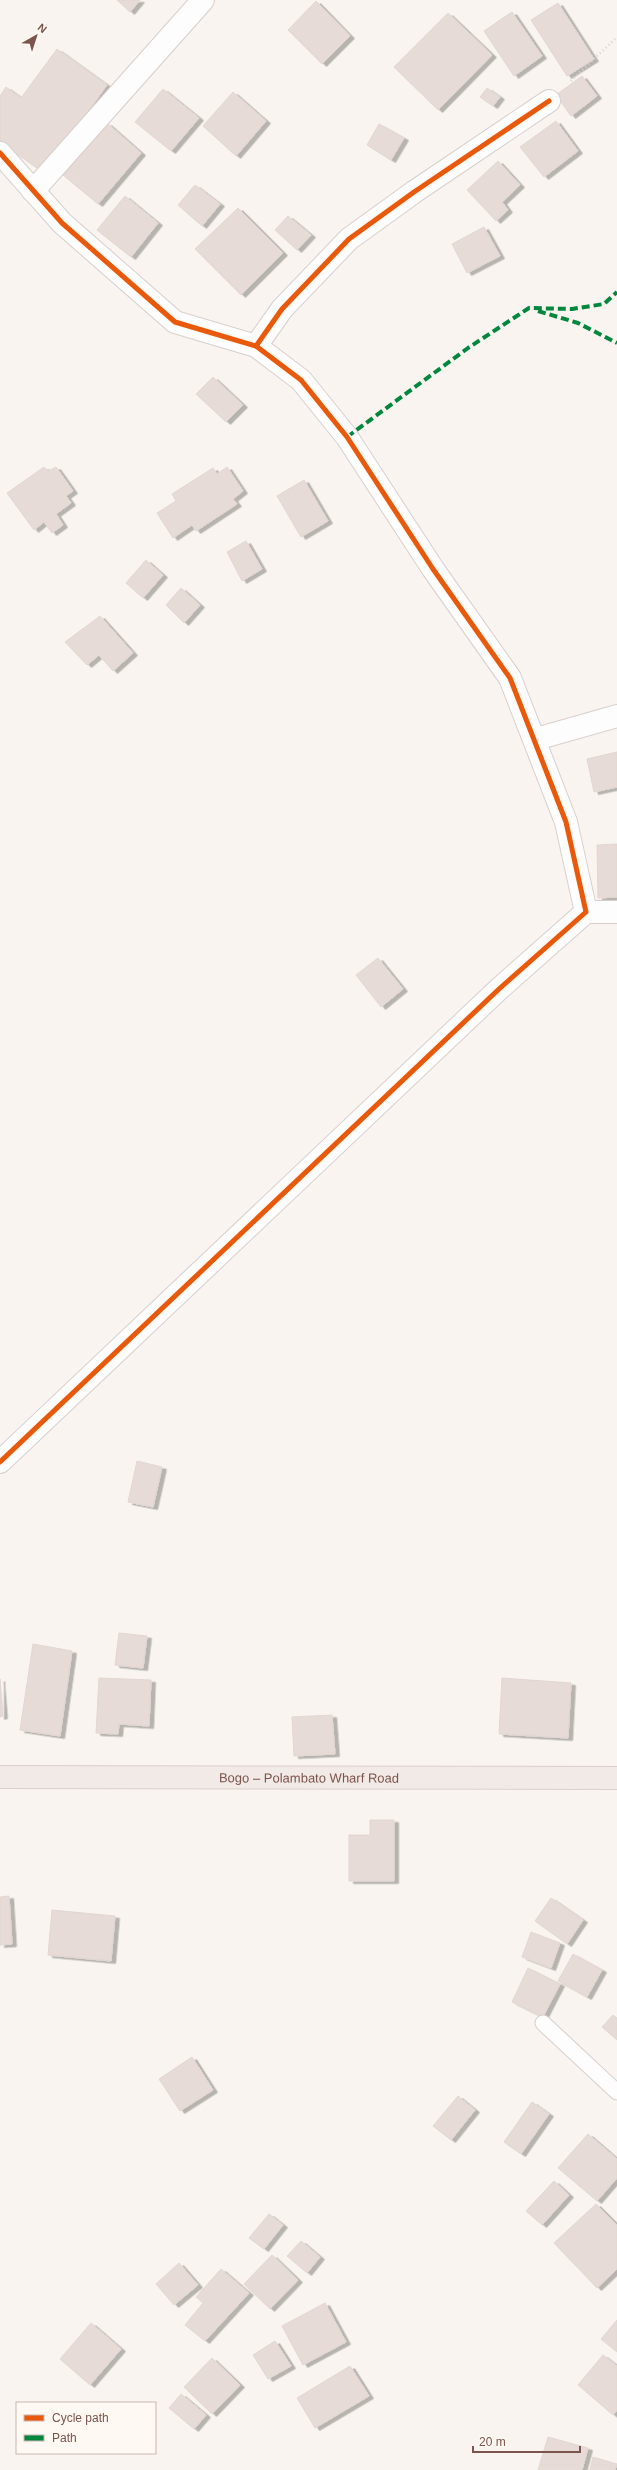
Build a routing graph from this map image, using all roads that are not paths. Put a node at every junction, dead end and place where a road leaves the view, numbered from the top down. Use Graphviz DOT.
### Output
graph roads {
  1 [pos="202,0"];
  2 [pos="548,101"];
  3 [pos="0,153"];
  4 [pos="33,191"];
  5 [pos="256,346"];
  6 [pos="617,716"];
  7 [pos="536,739"];
  8 [pos="586,912"];
  9 [pos="617,912"];
  10 [pos="0,1462"];
  11 [pos="0,1777"];
  12 [pos="617,1778"];
  13 [pos="543,2023"];
  14 [pos="617,2092"];
  1 -- 4 [label="street"];
  2 -- 5 [label="street"];
  3 -- 4 [label="street"];
  4 -- 5 [label="street"];
  5 -- 7 [label="street"];
  6 -- 7 [label="street"];
  7 -- 8 [label="street"];
  8 -- 9 [label="street"];
  8 -- 10 [label="street"];
  11 -- 12 [label="highway, Bogo – Polambato Wharf Road"];
  13 -- 14 [label="lane"];
}
